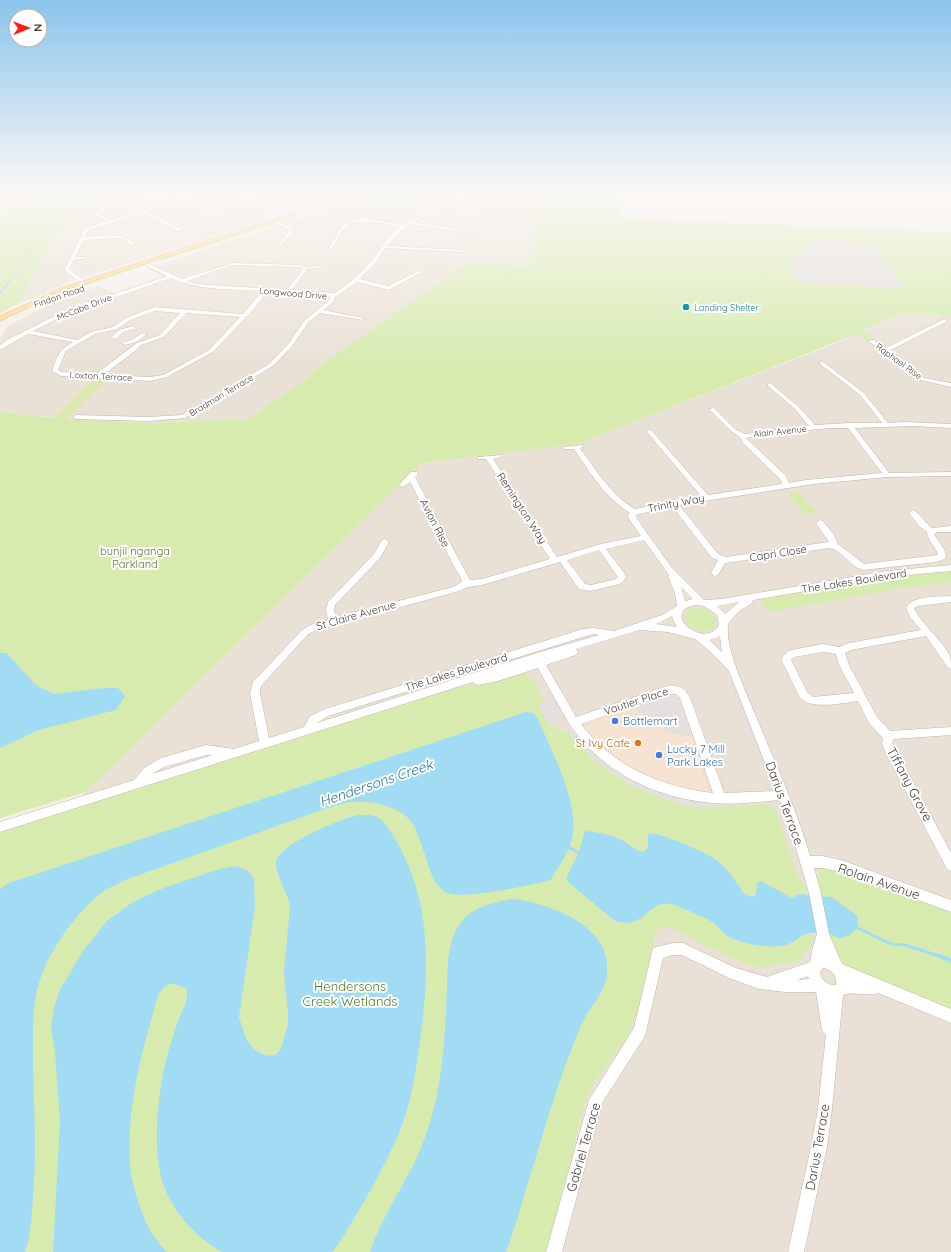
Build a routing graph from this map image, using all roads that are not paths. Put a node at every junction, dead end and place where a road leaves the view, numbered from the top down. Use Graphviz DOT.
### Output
graph roads {
  1 [pos="77,248"];
  2 [pos="195,248"];
  3 [pos="197,248"];
  4 [pos="382,248"];
  5 [pos="411,248"];
  6 [pos="461,251"];
  7 [pos="87,258"];
  8 [pos="71,260"];
  9 [pos="148,264"];
  10 [pos="320,267"];
  11 [pos="306,268"];
  12 [pos="420,272"];
  13 [pos="171,276"];
  14 [pos="357,280"];
  15 [pos="182,281"];
  16 [pos="84,282"];
  17 [pos="66,288"];
  18 [pos="266,290"];
  19 [pos="74,291"];
  20 [pos="289,292"];
  21 [pos="333,296"];
  22 [pos="24,308"];
  23 [pos="319,311"];
  24 [pos="183,313"];
  25 [pos="244,316"];
  26 [pos="0,319"];
  27 [pos="361,319"];
  28 [pos="944,321"];
  29 [pos="133,328"];
  30 [pos="118,330"];
  31 [pos="29,332"];
  32 [pos="144,334"];
  33 [pos="114,338"];
  34 [pos="139,341"];
  35 [pos="871,341"];
  36 [pos="79,342"];
  37 [pos="125,343"];
  38 [pos="0,348"];
  39 [pos="886,350"];
  40 [pos="822,363"];
  41 [pos="98,376"];
  42 [pos="770,385"];
  43 [pos="951,385"];
  44 [pos="712,409"];
  45 [pos="76,417"];
  46 [pos="884,423"];
  47 [pos="849,425"];
  48 [pos="951,426"];
  49 [pos="813,428"];
  50 [pos="649,431"];
  51 [pos="744,436"];
  52 [pos="566,448"];
  53 [pos="499,456"];
  54 [pos="951,474"];
  55 [pos="887,475"];
  56 [pos="785,483"];
  57 [pos="403,485"];
  58 [pos="706,497"];
  59 [pos="673,502"];
  60 [pos="634,512"];
  61 [pos="913,513"];
  62 [pos="820,523"];
  63 [pos="951,529"];
  64 [pos="931,531"];
  65 [pos="645,535"];
  66 [pos="385,542"];
  67 [pos="834,545"];
  68 [pos="601,547"];
  69 [pos="558,559"];
  70 [pos="722,560"];
  71 [pos="951,568"];
  72 [pos="670,570"];
  73 [pos="715,573"];
  74 [pos="465,582"];
  75 [pos="757,597"];
  76 [pos="951,599"];
  77 [pos="703,602"];
  78 [pos="679,607"];
  79 [pos="333,621"];
  80 [pos="724,625"];
  81 [pos="633,629"];
  82 [pos="928,632"];
  83 [pos="614,635"];
  84 [pos="696,636"];
  85 [pos="840,651"];
  86 [pos="538,660"];
  87 [pos="951,665"];
  88 [pos="735,676"];
  89 [pos="861,697"];
  90 [pos="574,722"];
  91 [pos="307,731"];
  92 [pos="951,731"];
  93 [pos="889,737"];
  94 [pos="265,744"];
  95 [pos="783,795"];
  96 [pos="720,798"];
  97 [pos="0,827"];
  98 [pos="806,862"];
  99 [pos="951,865"];
  100 [pos="951,906"];
  101 [pos="823,934"];
  102 [pos="815,965"];
  103 [pos="838,968"];
  104 [pos="765,983"];
  105 [pos="820,986"];
  106 [pos="883,989"];
  107 [pos="839,990"];
  108 [pos="951,1016"];
  109 [pos="831,1041"];
  110 [pos="554,1252"];
  111 [pos="796,1252"];
  1 -- 8 [label="street"];
  2 -- 9 [label="main road, Findon Road"];
  3 -- 9 [label="main road, Findon Road"];
  4 -- 14 [label="street, Longwood Drive"];
  5 -- 6 [label="street"];
  7 -- 8 [label="street"];
  8 -- 16 [label="street"];
  9 -- 13 [label="street, Longwood Drive"];
  9 -- 16 [label="main road, Findon Road"];
  9 -- 19 [label="main road, Findon Road"];
  10 -- 11 [label="street"];
  11 -- 15 [label="street"];
  11 -- 20 [label="street"];
  12 -- 14 [label="street"];
  13 -- 15 [label="street, Longwood Drive"];
  13 -- 31 [label="street, McCabe Drive"];
  14 -- 21 [label="street, Longwood Drive"];
  15 -- 18 [label="street, Longwood Drive"];
  16 -- 17 [label="main road, Findon Road"];
  17 -- 19 [label="main road"];
  17 -- 22 [label="main road, Findon Road"];
  18 -- 20 [label="street, Longwood Drive"];
  18 -- 25 [label="street, Loxton Terrace"];
  19 -- 22 [label="main road, Findon Road"];
  20 -- 21 [label="street, Longwood Drive"];
  21 -- 23 [label="street, Bradman Terrace"];
  22 -- 26 [label="main road, Findon Road"];
  23 -- 27 [label="street"];
  23 -- 45 [label="street, Bradman Terrace"];
  24 -- 25 [label="street, Loxton Terrace"];
  24 -- 30 [label="street, Loxton Terrace"];
  24 -- 34 [label="street"];
  25 -- 41 [label="street, Loxton Terrace"];
  28 -- 39 [label="street"];
  29 -- 30 [label="street"];
  30 -- 33 [label="street"];
  30 -- 36 [label="street, Loxton Terrace"];
  31 -- 36 [label="street"];
  31 -- 38 [label="street, McCabe Drive"];
  32 -- 34 [label="street"];
  34 -- 37 [label="street"];
  34 -- 41 [label="street"];
  35 -- 39 [label="street, Raphael Rise"];
  36 -- 41 [label="street, Loxton Terrace"];
  39 -- 43 [label="street, Raphael Rise"];
  40 -- 46 [label="street"];
  42 -- 49 [label="street"];
  44 -- 51 [label="street"];
  46 -- 47 [label="street, Alain Avenue"];
  46 -- 48 [label="street, Alain Avenue"];
  47 -- 49 [label="street, Alain Avenue"];
  47 -- 55 [label="street"];
  49 -- 51 [label="street, Alain Avenue"];
  50 -- 58 [label="street"];
  51 -- 56 [label="street, Alain Avenue"];
  52 -- 60 [label="street"];
  53 -- 69 [label="street, Remington Way"];
  54 -- 55 [label="street, Trinity Way"];
  55 -- 56 [label="street, Trinity Way"];
  56 -- 58 [label="street, Trinity Way"];
  57 -- 74 [label="street, Avion Rise"];
  58 -- 59 [label="street, Trinity Way"];
  59 -- 60 [label="street, Trinity Way"];
  59 -- 70 [label="street"];
  60 -- 65 [label="street, Trinity Way"];
  61 -- 64 [label="street"];
  62 -- 67 [label="street"];
  63 -- 64 [label="street"];
  64 -- 67 [label="street"];
  65 -- 68 [label="street, St Claire Avenue"];
  65 -- 72 [label="street, Trinity Way"];
  66 -- 79 [label="street"];
  67 -- 70 [label="street, Capri Close"];
  68 -- 69 [label="street, St Claire Avenue"];
  68 -- 69 [label="street, Remington Way"];
  69 -- 74 [label="street, St Claire Avenue"];
  70 -- 73 [label="street"];
  71 -- 75 [label="street, The Lakes Boulevard"];
  72 -- 77 [label="street, Trinity Way"];
  72 -- 78 [label="street, Trinity Way"];
  74 -- 79 [label="street, St Claire Avenue"];
  75 -- 77 [label="street, The Lakes Boulevard"];
  75 -- 80 [label="street, The Lakes Boulevard"];
  76 -- 82 [label="street"];
  77 -- 78 [label="street"];
  77 -- 80 [label="street"];
  78 -- 81 [label="street, The Lakes Boulevard"];
  78 -- 84 [label="street"];
  79 -- 94 [label="street, St Claire Avenue"];
  80 -- 84 [label="street"];
  80 -- 88 [label="street, Darius Terrace"];
  81 -- 83 [label="street, The Lakes Boulevard"];
  81 -- 84 [label="street, The Lakes Boulevard"];
  82 -- 85 [label="street"];
  82 -- 87 [label="street"];
  83 -- 86 [label="street, The Lakes Boulevard"];
  83 -- 91 [label="street, The Lakes Boulevard"];
  84 -- 88 [label="street, Darius Terrace"];
  85 -- 89 [label="street"];
  85 -- 89 [label="street"];
  86 -- 90 [label="street"];
  86 -- 91 [label="street, The Lakes Boulevard"];
  88 -- 95 [label="street, Darius Terrace"];
  89 -- 93 [label="street"];
  90 -- 96 [label="street"];
  90 -- 96 [label="street, Vautier Place"];
  91 -- 94 [label="street, The Lakes Boulevard"];
  92 -- 93 [label="street, Tiffany Grove"];
  93 -- 99 [label="street, Tiffany Grove"];
  94 -- 97 [label="street, The Lakes Boulevard"];
  95 -- 96 [label="street"];
  95 -- 98 [label="street, Darius Terrace"];
  98 -- 100 [label="street, Rolain Avenue"];
  98 -- 101 [label="street, Darius Terrace"];
  101 -- 102 [label="street, Darius Terrace"];
  101 -- 103 [label="street, Darius Terrace"];
  102 -- 103 [label="street"];
  102 -- 104 [label="street, Gabriel Terrace"];
  102 -- 105 [label="street"];
  103 -- 106 [label="street"];
  103 -- 107 [label="street"];
  104 -- 105 [label="street, Gabriel Terrace"];
  104 -- 110 [label="street, Gabriel Terrace"];
  105 -- 107 [label="street"];
  105 -- 109 [label="street, Darius Terrace"];
  106 -- 107 [label="street"];
  106 -- 108 [label="street"];
  107 -- 109 [label="street, Darius Terrace"];
  109 -- 111 [label="street, Darius Terrace"];
}
